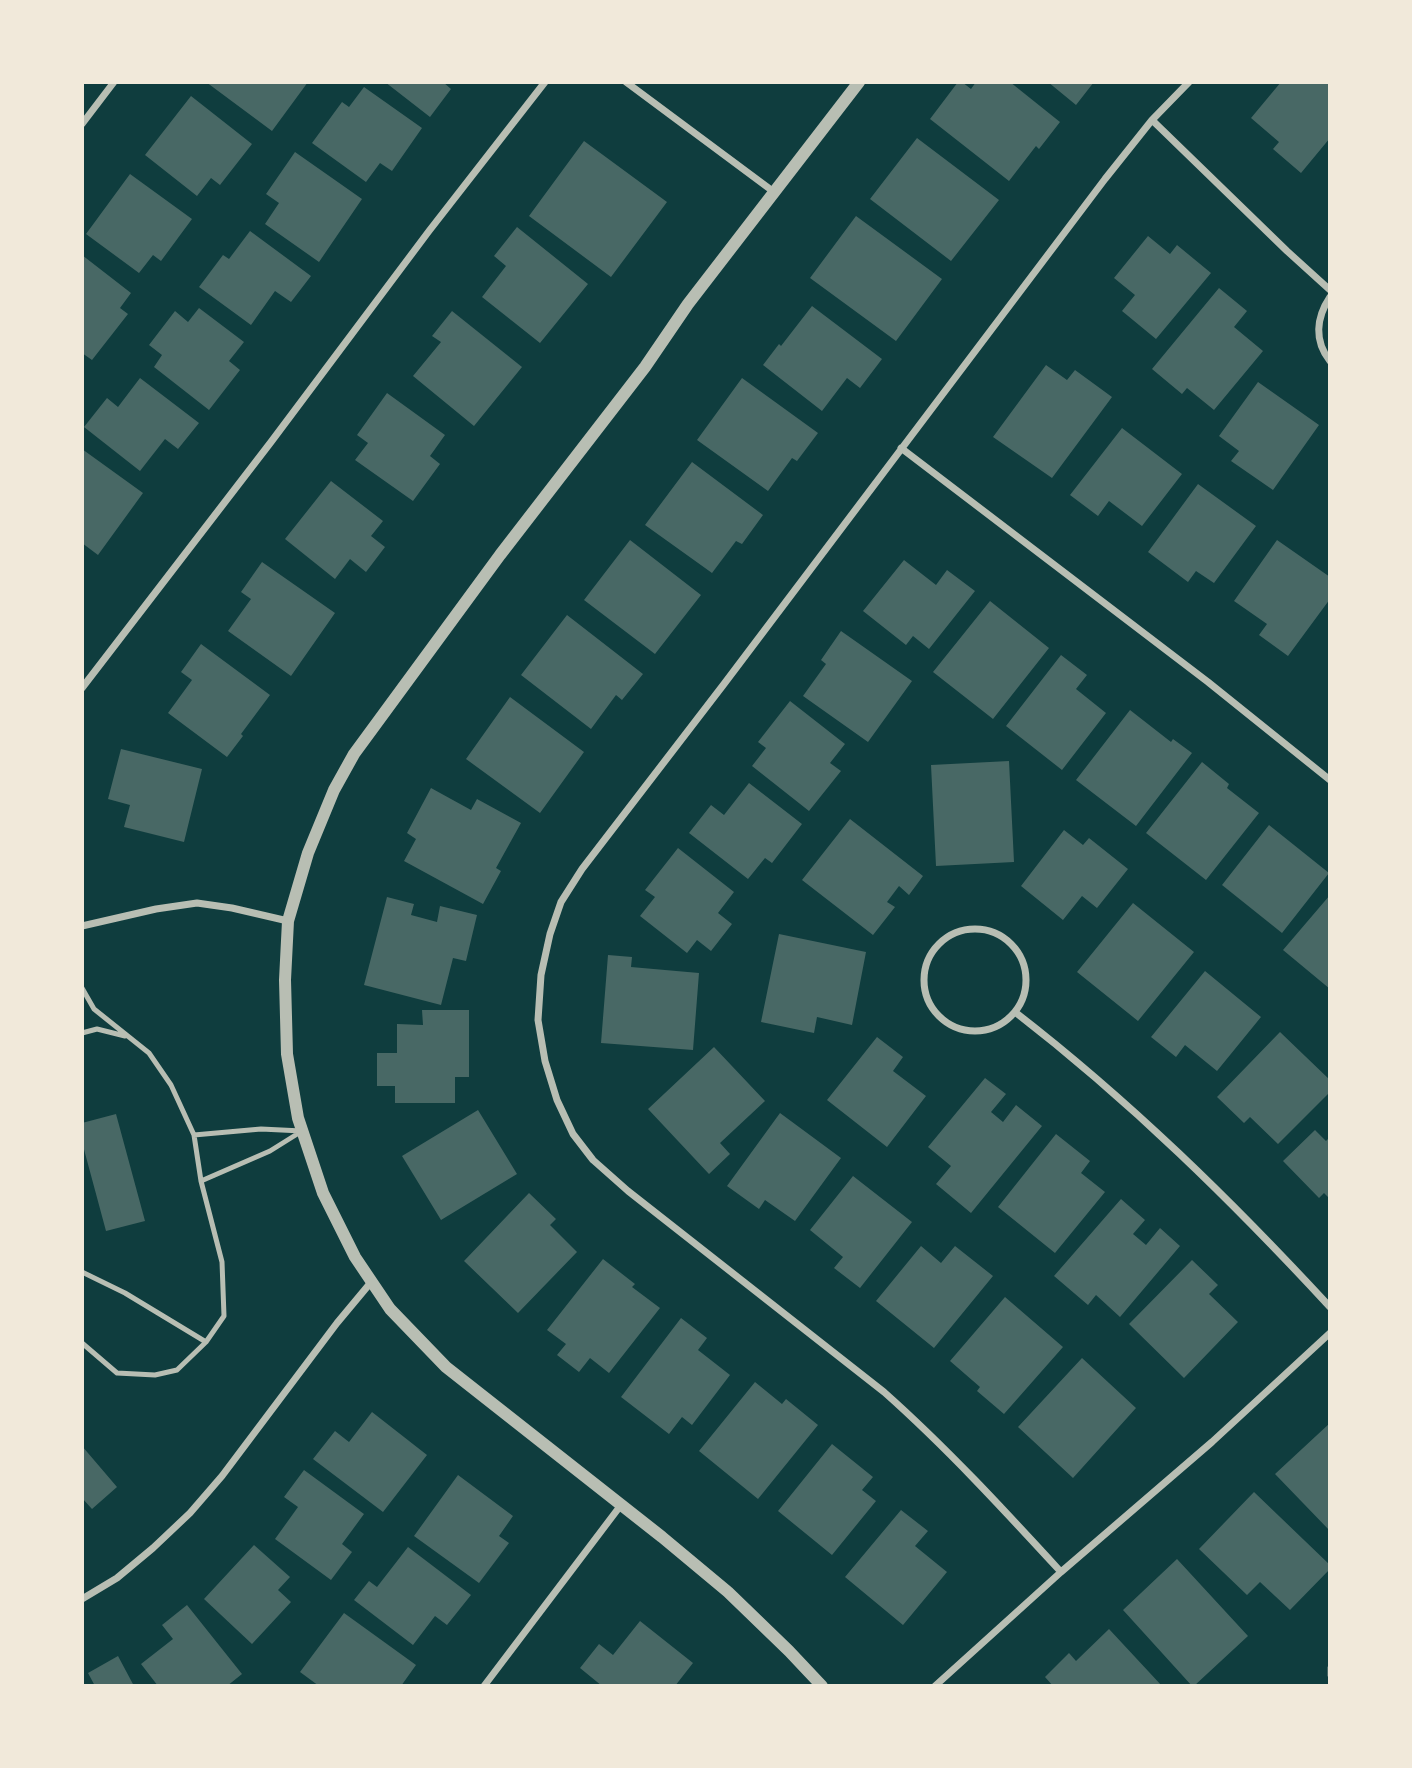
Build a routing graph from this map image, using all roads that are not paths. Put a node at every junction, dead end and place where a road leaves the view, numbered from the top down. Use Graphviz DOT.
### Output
graph roads {
  1 [pos="114,82"];
  2 [pos="545,82"];
  3 [pos="626,82"];
  4 [pos="859,82"];
  5 [pos="1189,82"];
  6 [pos="1152,120"];
  7 [pos="82,124"];
  8 [pos="774,192"];
  9 [pos="1330,290"];
  10 [pos="1330,297"];
  11 [pos="1330,361"];
  12 [pos="901,448"];
  13 [pos="82,688"];
  14 [pos="1330,780"];
  15 [pos="288,921"];
  16 [pos="82,926"];
  17 [pos="82,988"];
  18 [pos="1016,1012"];
  19 [pos="82,1033"];
  20 [pos="128,1037"];
  21 [pos="302,1131"];
  22 [pos="194,1135"];
  23 [pos="201,1181"];
  24 [pos="82,1272"];
  25 [pos="372,1281"];
  26 [pos="1330,1307"];
  27 [pos="1330,1333"];
  28 [pos="206,1342"];
  29 [pos="82,1343"];
  30 [pos="621,1504"];
  31 [pos="1061,1572"];
  32 [pos="82,1599"];
  33 [pos="484,1686"];
  34 [pos="822,1686"];
  35 [pos="935,1686"];
  1 -- 7 [label="street"];
  2 -- 13 [label="street"];
  3 -- 8 [label="street"];
  4 -- 8 [label="street"];
  5 -- 6 [label="street"];
  6 -- 9 [label="street"];
  6 -- 12 [label="street"];
  8 -- 15 [label="street"];
  10 -- 11 [label="street"];
  12 -- 14 [label="street"];
  12 -- 31 [label="street"];
  15 -- 16 [label="street"];
  15 -- 21 [label="street"];
  17 -- 20 [label="lane"];
  18 -- 18 [label="street"];
  18 -- 26 [label="street"];
  19 -- 20 [label="lane"];
  20 -- 22 [label="lane"];
  21 -- 22 [label="lane"];
  21 -- 23 [label="lane"];
  21 -- 25 [label="street"];
  22 -- 23 [label="lane"];
  23 -- 28 [label="lane"];
  24 -- 28 [label="lane"];
  25 -- 30 [label="street"];
  25 -- 32 [label="street"];
  27 -- 31 [label="street"];
  28 -- 29 [label="lane"];
  30 -- 33 [label="street"];
  30 -- 34 [label="street"];
  31 -- 35 [label="street"];
}
